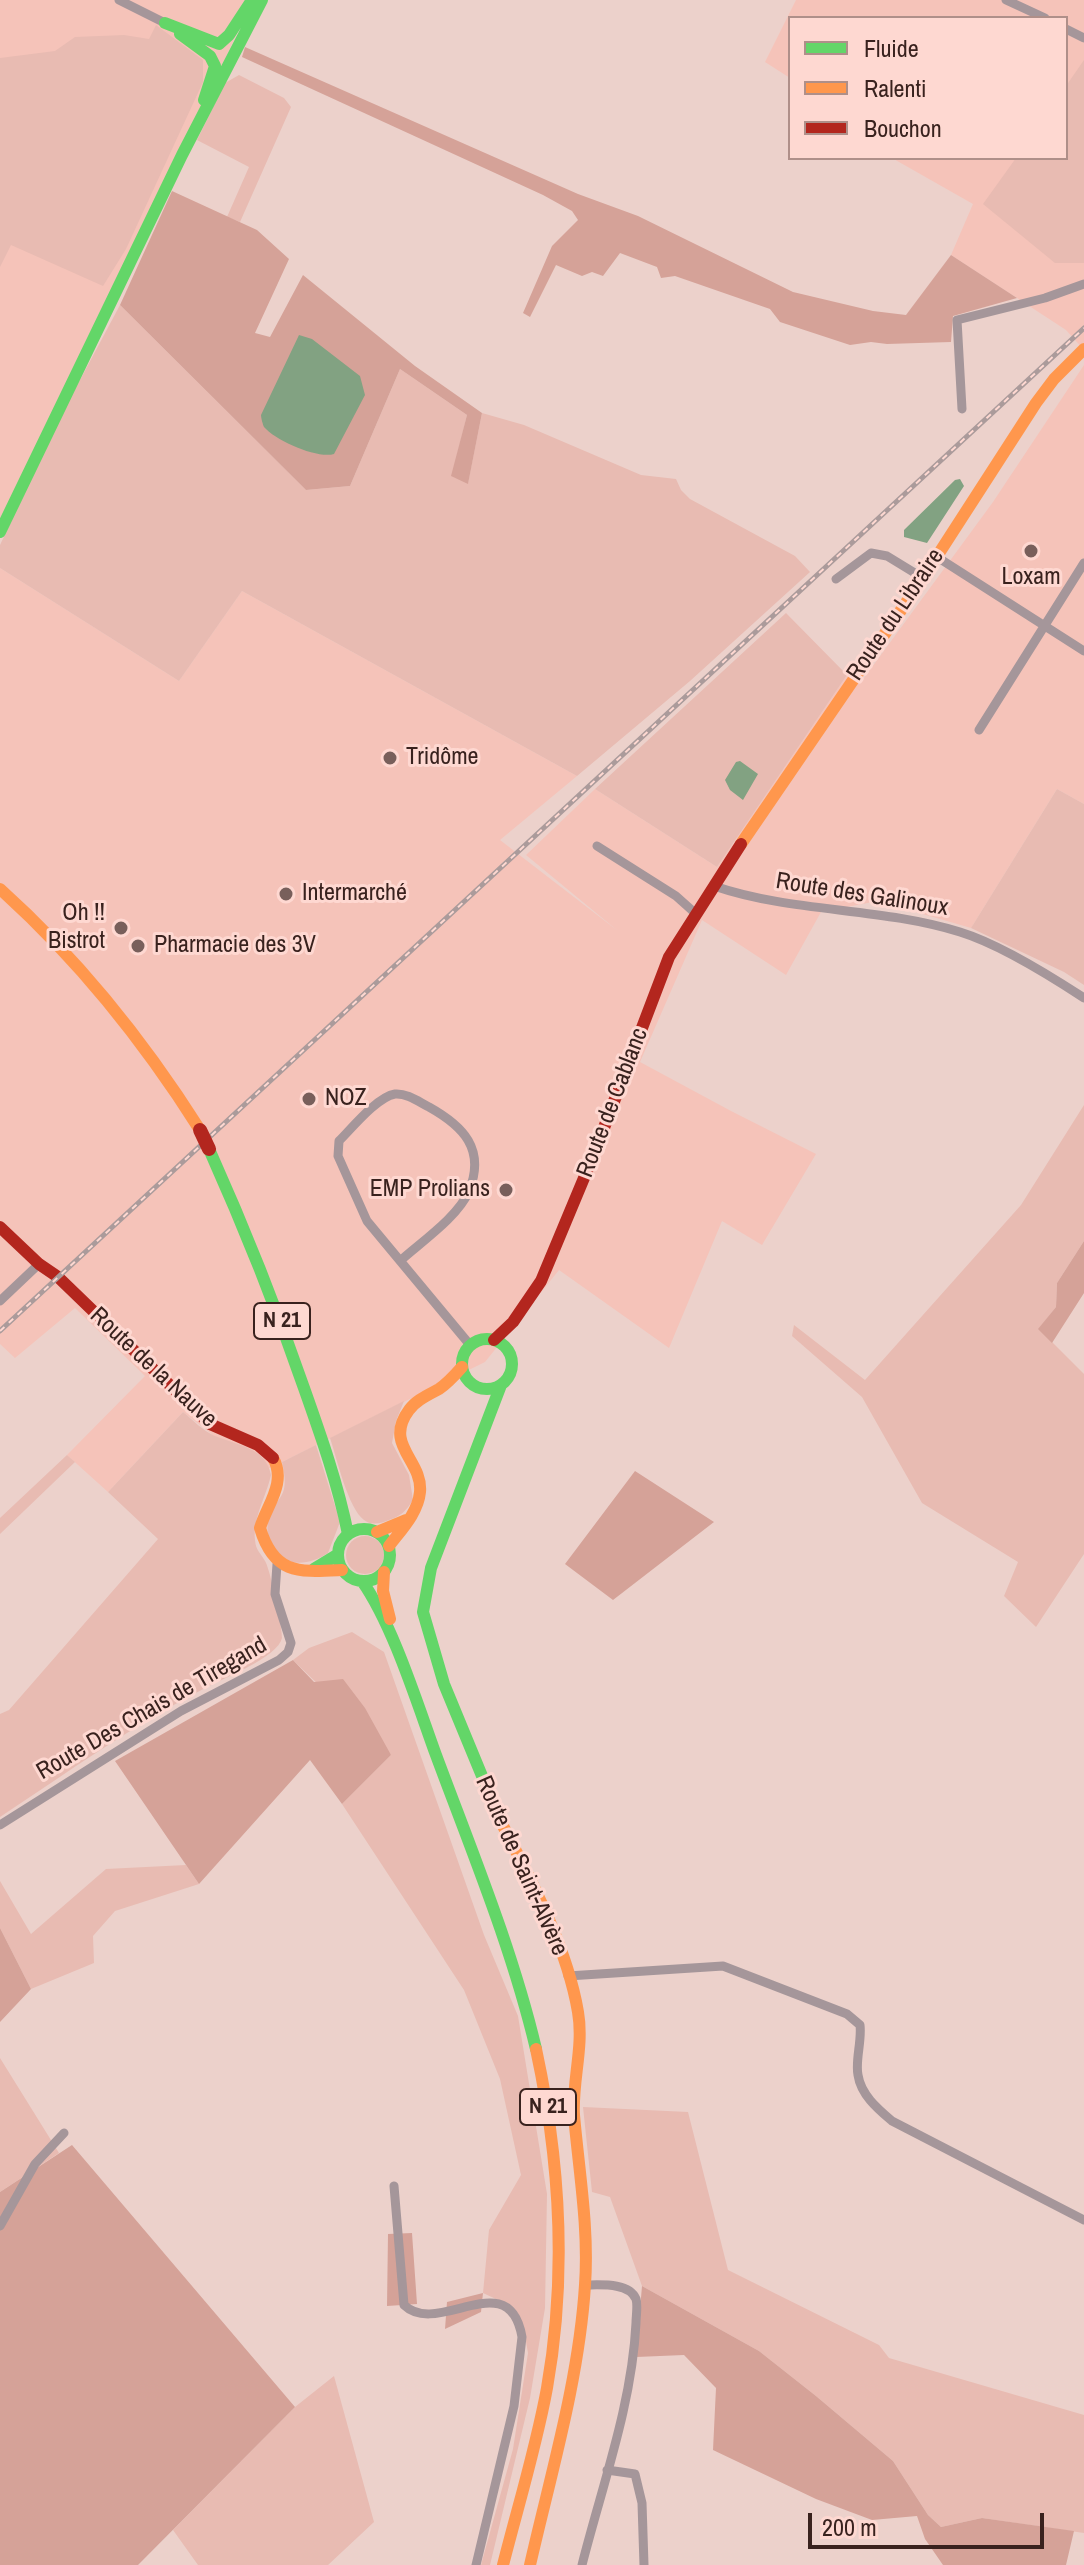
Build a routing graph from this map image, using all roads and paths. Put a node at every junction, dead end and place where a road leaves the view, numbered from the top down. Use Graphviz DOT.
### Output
graph roads {
  1 [pos="119,0"];
  2 [pos="252,0"];
  3 [pos="262,0"];
  4 [pos="1006,0"];
  5 [pos="1041,16"];
  6 [pos="165,23"];
  7 [pos="228,58"];
  8 [pos="204,100"];
  9 [pos="182,155"];
  10 [pos="1084,284"];
  11 [pos="1084,349"];
  12 [pos="962,409"];
  13 [pos="0,532"];
  14 [pos="937,557"];
  15 [pos="1084,563"];
  16 [pos="923,578"];
  17 [pos="836,579"];
  18 [pos="1044,627"];
  19 [pos="1084,651"];
  20 [pos="979,730"];
  21 [pos="597,846"];
  22 [pos="714,886"];
  23 [pos="0,889"];
  24 [pos="695,913"];
  25 [pos="1084,998"];
  26 [pos="0,1227"];
  27 [pos="400,1261"];
  28 [pos="39,1264"];
  29 [pos="0,1301"];
  30 [pos="513,1322"];
  31 [pos="494,1340"];
  32 [pos="470,1345"];
  33 [pos="509,1351"];
  34 [pos="462,1367"];
  35 [pos="501,1385"];
  36 [pos="476,1386"];
  37 [pos="443,1387"];
  38 [pos="489,1421"];
  39 [pos="406,1520"];
  40 [pos="355,1531"];
  41 [pos="377,1532"];
  42 [pos="389,1546"];
  43 [pos="337,1555"];
  44 [pos="277,1564"];
  45 [pos="342,1570"];
  46 [pos="311,1571"];
  47 [pos="384,1572"];
  48 [pos="362,1581"];
  49 [pos="402,1666"];
  50 [pos="0,1825"];
  51 [pos="568,1976"];
  52 [pos="64,2133"];
  53 [pos="394,2186"];
  54 [pos="1084,2220"];
  55 [pos="0,2226"];
  56 [pos="585,2285"];
  57 [pos="607,2470"];
  58 [pos="476,2565"];
  59 [pos="503,2565"];
  60 [pos="530,2565"];
  61 [pos="582,2565"];
  62 [pos="644,2565"];
  1 -- 6 [label="street"];
  2 -- 6 [label="main road"];
  2 -- 7 [label="main road"];
  3 -- 7 [label="main road"];
  4 -- 5 [label="street"];
  6 -- 7 [label="main road"];
  6 -- 8 [label="main road"];
  7 -- 8 [label="main road"];
  7 -- 9 [label="main road"];
  8 -- 9 [label="main road"];
  9 -- 13 [label="main road"];
  10 -- 12 [label="street"];
  11 -- 14 [label="main road, Route du Libraire"];
  14 -- 16 [label="main road, Route du Libraire"];
  14 -- 18 [label="street"];
  15 -- 18 [label="street"];
  16 -- 17 [label="street"];
  16 -- 22 [label="main road, Route du Libraire"];
  18 -- 19 [label="street"];
  18 -- 20 [label="street"];
  21 -- 24 [label="street"];
  22 -- 24 [label="main road, Route de Cablanc"];
  22 -- 25 [label="street, Route des Galinoux"];
  23 -- 40 [label="main road, N 21, bridge"];
  24 -- 30 [label="main road, Route de Cablanc"];
  26 -- 28 [label="main road, Route de la Nauve"];
  27 -- 27 [label="street"];
  27 -- 32 [label="street"];
  28 -- 29 [label="street"];
  28 -- 44 [label="main road, Route de la Nauve"];
  30 -- 31 [label="main road"];
  30 -- 33 [label="main road"];
  31 -- 32 [label="main road"];
  31 -- 33 [label="main road"];
  32 -- 34 [label="main road"];
  33 -- 35 [label="main road"];
  34 -- 36 [label="main road"];
  34 -- 37 [label="main road"];
  35 -- 36 [label="main road"];
  35 -- 38 [label="main road, Route de Saint-Alvère"];
  36 -- 37 [label="main road"];
  36 -- 38 [label="main road"];
  37 -- 39 [label="main road"];
  38 -- 51 [label="main road, Route de Saint-Alvère"];
  39 -- 41 [label="main road"];
  39 -- 42 [label="main road"];
  40 -- 41 [label="main road"];
  40 -- 43 [label="main road"];
  41 -- 42 [label="main road"];
  42 -- 47 [label="main road"];
  43 -- 45 [label="main road"];
  43 -- 46 [label="main road"];
  44 -- 46 [label="main road"];
  44 -- 50 [label="street, Route Des Chais de Tiregand"];
  45 -- 46 [label="main road"];
  45 -- 48 [label="main road"];
  47 -- 48 [label="main road"];
  47 -- 49 [label="main road, N 21"];
  48 -- 49 [label="main road, N 21"];
  49 -- 59 [label="main road, N 21"];
  51 -- 54 [label="street"];
  51 -- 56 [label="main road, Route de Saint-Alvère"];
  52 -- 55 [label="street"];
  53 -- 58 [label="street"];
  56 -- 57 [label="street"];
  56 -- 60 [label="main road, Route de Saint-Alvère"];
  57 -- 61 [label="street"];
  57 -- 62 [label="street"];
}
